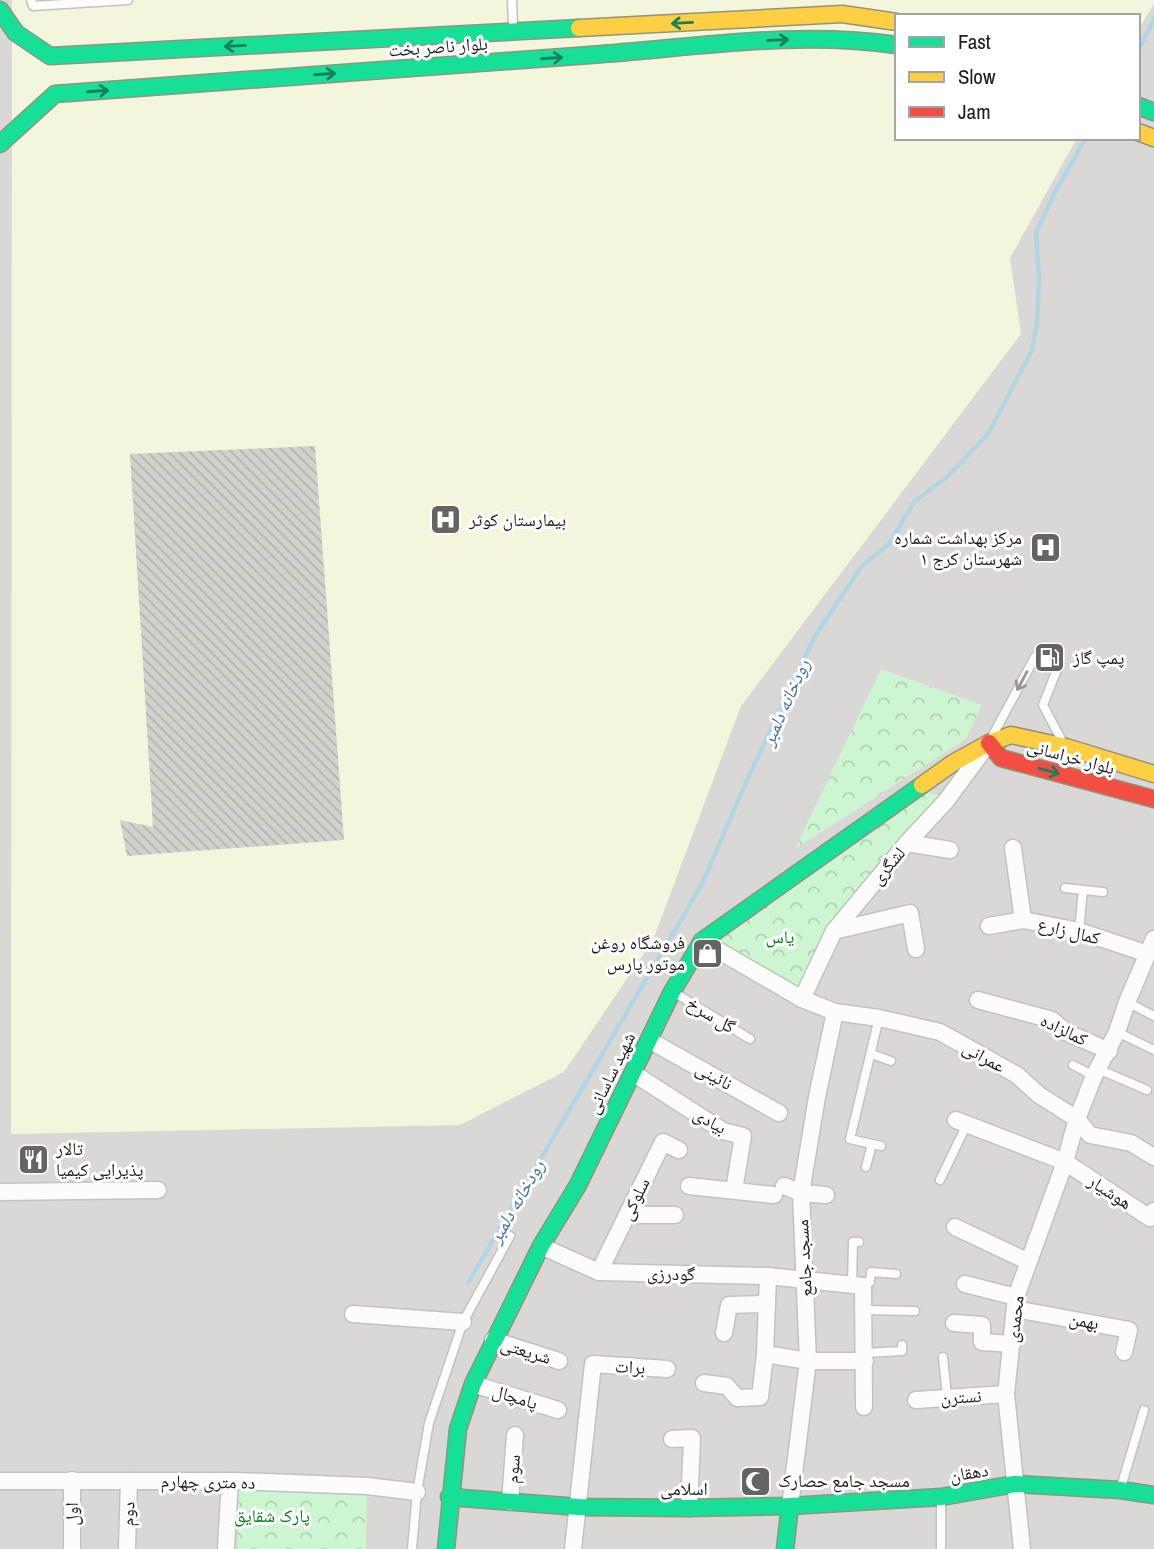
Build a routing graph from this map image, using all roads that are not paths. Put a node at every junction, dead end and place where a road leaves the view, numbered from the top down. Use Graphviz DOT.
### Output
graph roads {
  1 [pos="31,0"];
  2 [pos="128,0"];
  3 [pos="512,0"];
  4 [pos="0,10"];
  5 [pos="895,22"];
  6 [pos="513,26"];
  7 [pos="895,46"];
  8 [pos="49,68"];
  9 [pos="55,94"];
  10 [pos="0,144"];
  11 [pos="989,743"];
  12 [pos="1066,747"];
  13 [pos="1154,775"];
  14 [pos="1154,799"];
  15 [pos="907,843"];
  16 [pos="1013,848"];
  17 [pos="950,850"];
  18 [pos="1065,888"];
  19 [pos="1083,890"];
  20 [pos="1103,892"];
  21 [pos="1023,920"];
  22 [pos="989,926"];
  23 [pos="1079,930"];
  24 [pos="834,931"];
  25 [pos="702,940"];
  26 [pos="1151,946"];
  27 [pos="916,949"];
  28 [pos="672,992"];
  29 [pos="802,999"];
  30 [pos="978,1000"];
  31 [pos="1127,1002"];
  32 [pos="835,1012"];
  33 [pos="1154,1016"];
  34 [pos="879,1018"];
  35 [pos="1117,1032"];
  36 [pos="750,1039"];
  37 [pos="649,1040"];
  38 [pos="1154,1049"];
  39 [pos="1109,1051"];
  40 [pos="871,1054"];
  41 [pos="891,1061"];
  42 [pos="1073,1065"];
  43 [pos="633,1073"];
  44 [pos="1096,1073"];
  45 [pos="1147,1090"];
  46 [pos="779,1113"];
  47 [pos="1077,1119"];
  48 [pos="961,1122"];
  49 [pos="679,1150"];
  50 [pos="1154,1157"];
  51 [pos="1065,1162"];
  52 [pos="866,1167"];
  53 [pos="940,1180"];
  54 [pos="688,1186"];
  55 [pos="158,1190"];
  56 [pos="734,1190"];
  57 [pos="0,1192"];
  58 [pos="801,1193"];
  59 [pos="826,1195"];
  60 [pos="1154,1212"];
  61 [pos="675,1215"];
  62 [pos="626,1216"];
  63 [pos="955,1227"];
  64 [pos="510,1236"];
  65 [pos="859,1242"];
  66 [pos="541,1246"];
  67 [pos="718,1258"];
  68 [pos="1027,1261"];
  69 [pos="598,1272"];
  70 [pos="895,1274"];
  71 [pos="716,1275"];
  72 [pos="768,1276"];
  73 [pos="806,1280"];
  74 [pos="965,1284"];
  75 [pos="857,1285"];
  76 [pos="1016,1303"];
  77 [pos="767,1304"];
  78 [pos="863,1310"];
  79 [pos="915,1311"];
  80 [pos="353,1314"];
  81 [pos="463,1322"];
  82 [pos="954,1323"];
  83 [pos="724,1333"];
  84 [pos="493,1340"];
  85 [pos="1012,1344"];
  86 [pos="902,1345"];
  87 [pos="1124,1352"];
  88 [pos="765,1354"];
  89 [pos="865,1357"];
  90 [pos="943,1357"];
  91 [pos="559,1361"];
  92 [pos="808,1361"];
  93 [pos="667,1369"];
  94 [pos="704,1383"];
  95 [pos="473,1384"];
  96 [pos="1006,1394"];
  97 [pos="947,1396"];
  98 [pos="916,1400"];
  99 [pos="864,1407"];
  100 [pos="558,1410"];
  101 [pos="1144,1410"];
  102 [pos="672,1438"];
  103 [pos="518,1439"];
  104 [pos="0,1480"];
  105 [pos="72,1480"];
  106 [pos="129,1481"];
  107 [pos="230,1481"];
  108 [pos="1015,1484"];
  109 [pos="1120,1490"];
  110 [pos="416,1492"];
  111 [pos="1154,1495"];
  112 [pos="449,1497"];
  113 [pos="941,1497"];
  114 [pos="510,1502"];
  115 [pos="790,1506"];
  116 [pos="579,1507"];
  117 [pos="689,1508"];
  118 [pos="127,1547"];
  119 [pos="226,1547"];
  120 [pos="72,1549"];
  121 [pos="412,1549"];
  122 [pos="446,1549"];
  123 [pos="573,1549"];
  124 [pos="785,1549"];
  125 [pos="941,1549"];
  126 [pos="1022,1549"];
  1 -- 2 [label="lane"];
  3 -- 6 [label="lane"];
  4 -- 8 [label="street"];
  5 -- 8 [label="street, بلوار ناصر بخت, one-way"];
  9 -- 7 [label="street, بلوار ناصر بخت, one-way"];
  8 -- 9 [label="street"];
  9 -- 10 [label="street"];
  11 -- 12 [label="street, بلوار خراسانی"];
  12 -- 11 [label="lane, one-way"];
  11 -- 14 [label="street, بلوار خراسانی, one-way"];
  11 -- 15 [label="street, لشگری"];
  11 -- 25 [label="street, شهید ساسانی"];
  12 -- 13 [label="street, بلوار خراسانی"];
  15 -- 17 [label="street"];
  15 -- 24 [label="street, لشگری"];
  16 -- 21 [label="street"];
  18 -- 19 [label="lane"];
  19 -- 20 [label="lane"];
  19 -- 23 [label="lane"];
  21 -- 22 [label="street, کمال زارع"];
  21 -- 23 [label="street, کمال زارع"];
  23 -- 26 [label="street, کمال زارع"];
  24 -- 27 [label="street"];
  24 -- 29 [label="street, لشگری"];
  25 -- 28 [label="street, شهید ساسانی"];
  25 -- 29 [label="street, عمرانی"];
  26 -- 31 [label="street, محمدی"];
  28 -- 36 [label="lane, گل سرخ"];
  28 -- 37 [label="street, شهید ساسانی"];
  29 -- 32 [label="street, عمرانی"];
  30 -- 39 [label="street, کمالزاده"];
  31 -- 33 [label="lane"];
  31 -- 35 [label="street, محمدی"];
  32 -- 34 [label="street, عمرانی"];
  32 -- 58 [label="street, مسجد جامع"];
  34 -- 40 [label="lane"];
  34 -- 47 [label="street, عمرانی"];
  35 -- 38 [label="lane"];
  35 -- 39 [label="street, محمدی"];
  37 -- 43 [label="street, شهید ساسانی"];
  37 -- 46 [label="street, نائینی"];
  39 -- 44 [label="street, محمدی"];
  40 -- 41 [label="lane"];
  40 -- 52 [label="lane"];
  42 -- 44 [label="lane"];
  43 -- 56 [label="street, بیادی"];
  43 -- 66 [label="street, شهید ساسانی"];
  44 -- 45 [label="lane"];
  44 -- 47 [label="street, محمدی"];
  47 -- 50 [label="street"];
  47 -- 51 [label="street, محمدی"];
  48 -- 51 [label="street"];
  48 -- 53 [label="lane"];
  49 -- 62 [label="street, سلوکی"];
  51 -- 60 [label="street, هوشیار"];
  51 -- 68 [label="street, محمدی"];
  54 -- 56 [label="street"];
  55 -- 57 [label="street"];
  56 -- 58 [label="street"];
  58 -- 59 [label="street"];
  58 -- 73 [label="street, مسجد جامع"];
  61 -- 62 [label="street"];
  62 -- 69 [label="street, سلوکی"];
  63 -- 68 [label="street"];
  64 -- 81 [label="lane"];
  65 -- 75 [label="lane"];
  66 -- 69 [label="street, گودرزی"];
  66 -- 84 [label="street, شهید ساسانی"];
  67 -- 71 [label="street"];
  68 -- 76 [label="street, محمدی"];
  69 -- 71 [label="street, گودرزی"];
  70 -- 75 [label="lane"];
  71 -- 72 [label="street, گودرزی"];
  72 -- 73 [label="street, گودرزی"];
  72 -- 77 [label="street"];
  73 -- 75 [label="street, گودرزی"];
  73 -- 92 [label="street, مسجد جامع"];
  74 -- 76 [label="street"];
  75 -- 78 [label="street"];
  76 -- 85 [label="street, محمدی"];
  76 -- 87 [label="street, بهمن"];
  77 -- 83 [label="street"];
  77 -- 88 [label="street"];
  78 -- 79 [label="lane"];
  78 -- 89 [label="street"];
  80 -- 81 [label="street"];
  81 -- 110 [label="lane"];
  82 -- 85 [label="street"];
  84 -- 91 [label="street, شریعتی"];
  84 -- 95 [label="street, شهید ساسانی"];
  85 -- 96 [label="street, محمدی"];
  86 -- 89 [label="lane"];
  88 -- 92 [label="street"];
  88 -- 94 [label="street"];
  89 -- 92 [label="street"];
  89 -- 99 [label="street"];
  90 -- 97 [label="lane"];
  92 -- 115 [label="street, مسجد جامع"];
  93 -- 116 [label="street, برات"];
  95 -- 100 [label="street, پامچال"];
  95 -- 112 [label="street, شهید ساسانی"];
  96 -- 97 [label="street, نسترن"];
  96 -- 108 [label="street, محمدی"];
  97 -- 98 [label="street, نسترن"];
  101 -- 109 [label="lane"];
  102 -- 117 [label="street"];
  103 -- 114 [label="street, سوم"];
  104 -- 105 [label="street, ده متری چهارم"];
  105 -- 106 [label="street, ده متری چهارم"];
  105 -- 120 [label="street, اول"];
  106 -- 107 [label="street, ده متری چهارم"];
  106 -- 118 [label="street, دوم"];
  107 -- 110 [label="street, ده متری چهارم"];
  107 -- 119 [label="street"];
  108 -- 109 [label="street, دهقان"];
  108 -- 113 [label="street, دهقان"];
  108 -- 126 [label="street, محمدی"];
  109 -- 111 [label="street, دهقان"];
  110 -- 121 [label="lane"];
  112 -- 114 [label="street, اسلامی"];
  112 -- 122 [label="street, شهید ساسانی"];
  113 -- 115 [label="street, دهقان"];
  113 -- 125 [label="lane"];
  114 -- 116 [label="street, اسلامی"];
  115 -- 117 [label="street, اسلامی"];
  115 -- 124 [label="street"];
  116 -- 117 [label="street, اسلامی"];
  116 -- 123 [label="street"];
}
